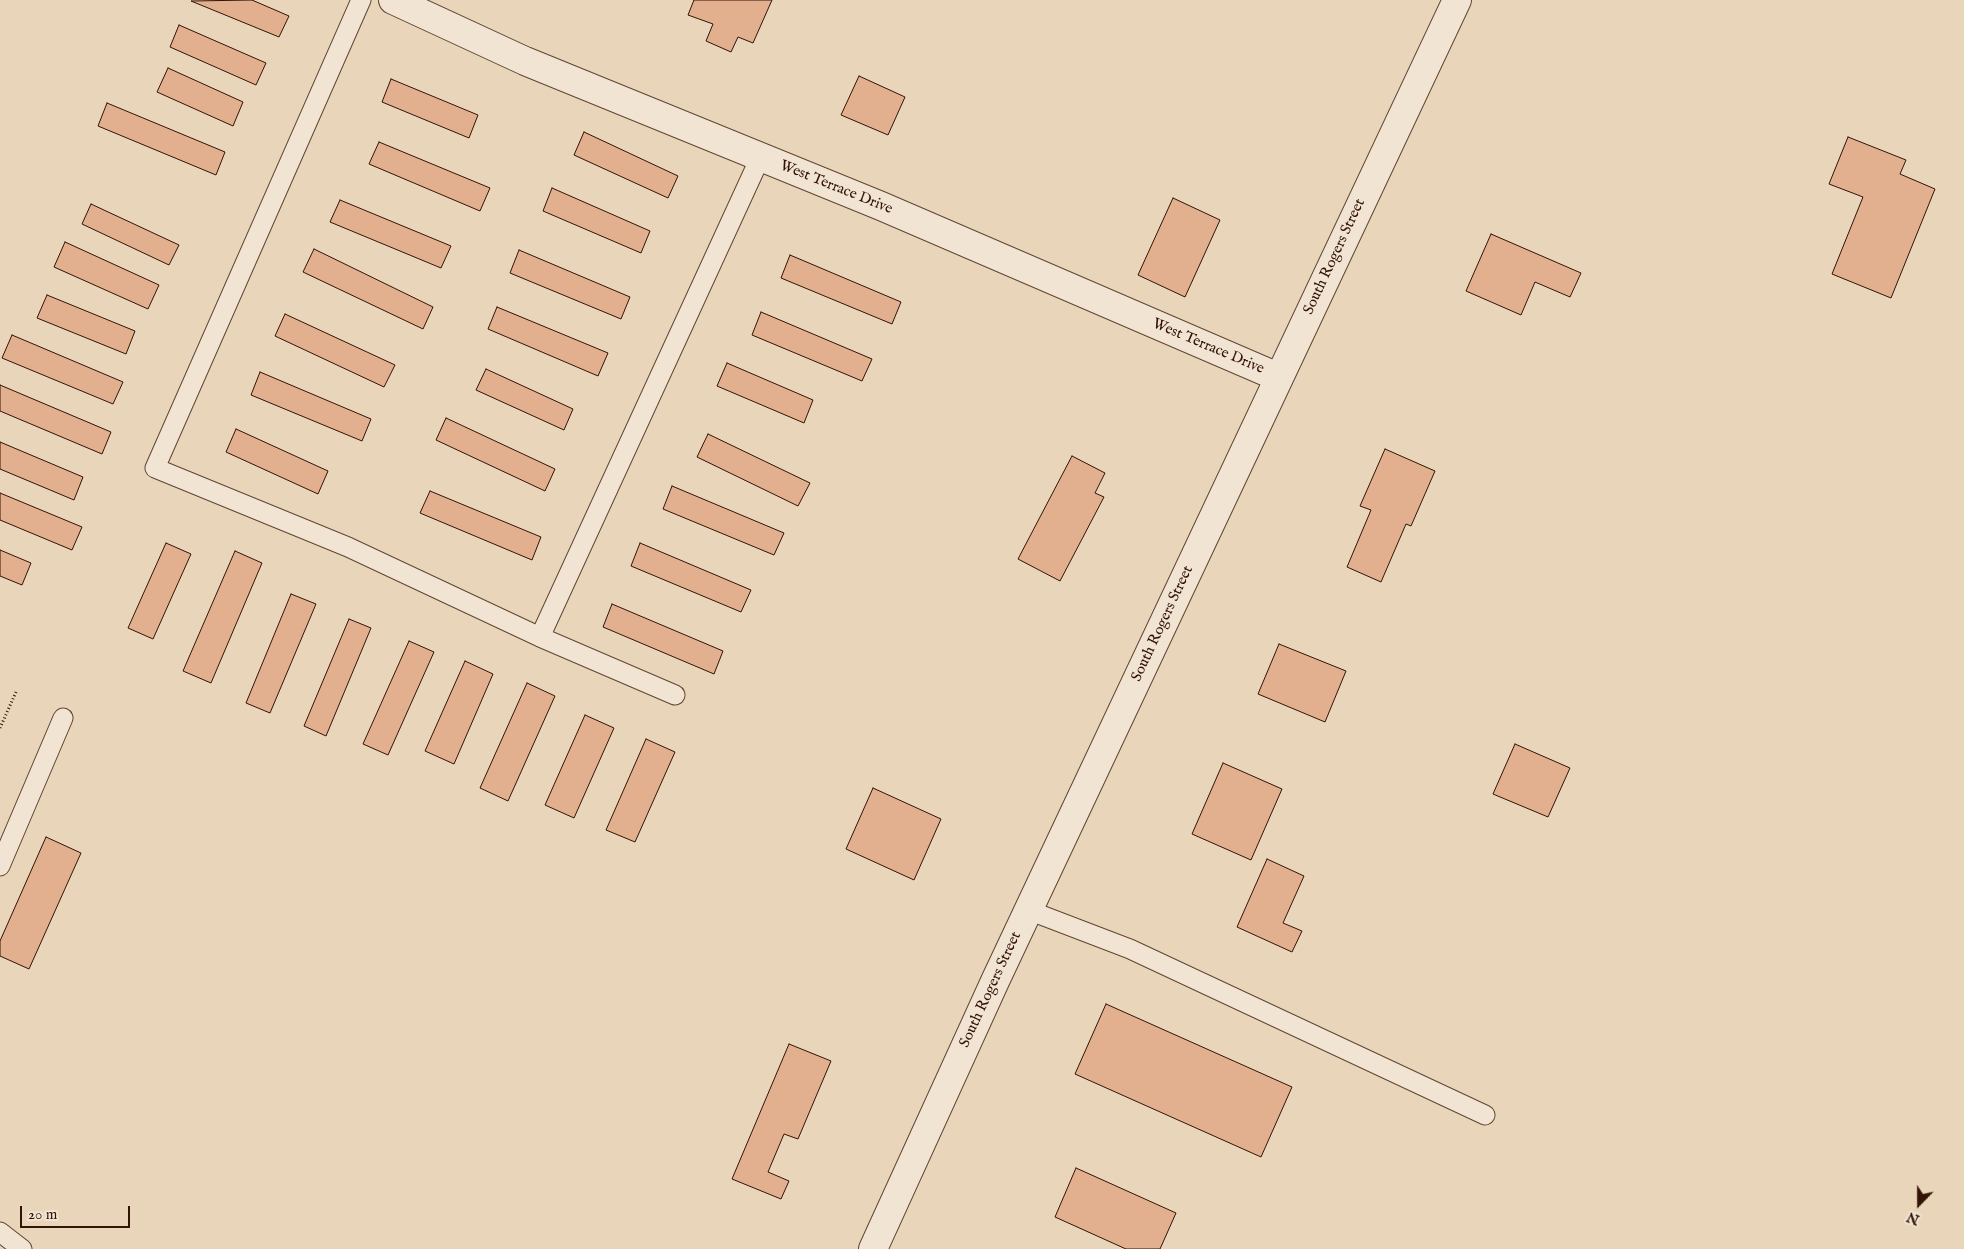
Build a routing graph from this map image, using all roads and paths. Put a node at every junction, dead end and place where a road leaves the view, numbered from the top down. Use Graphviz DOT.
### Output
graph roads {
  1 [pos="361,0"];
  2 [pos="393,0"];
  3 [pos="1457,0"];
  4 [pos="760,158"];
  5 [pos="1278,377"];
  6 [pos="540,637"];
  7 [pos="16,692"];
  8 [pos="675,695"];
  9 [pos="64,718"];
  10 [pos="0,728"];
  11 [pos="0,866"];
  12 [pos="1028,910"];
  13 [pos="1485,1115"];
  14 [pos="0,1232"];
  15 [pos="22,1249"];
  16 [pos="873,1249"];
  1 -- 6 [label="lane"];
  2 -- 4 [label="street, West Terrace Drive"];
  3 -- 5 [label="street, South Rogers Street"];
  4 -- 5 [label="street, West Terrace Drive"];
  4 -- 6 [label="lane"];
  5 -- 12 [label="street, South Rogers Street"];
  6 -- 8 [label="lane"];
  7 -- 10 [label="path"];
  9 -- 11 [label="lane"];
  12 -- 13 [label="lane"];
  12 -- 16 [label="street, South Rogers Street"];
  14 -- 15 [label="lane"];
}
